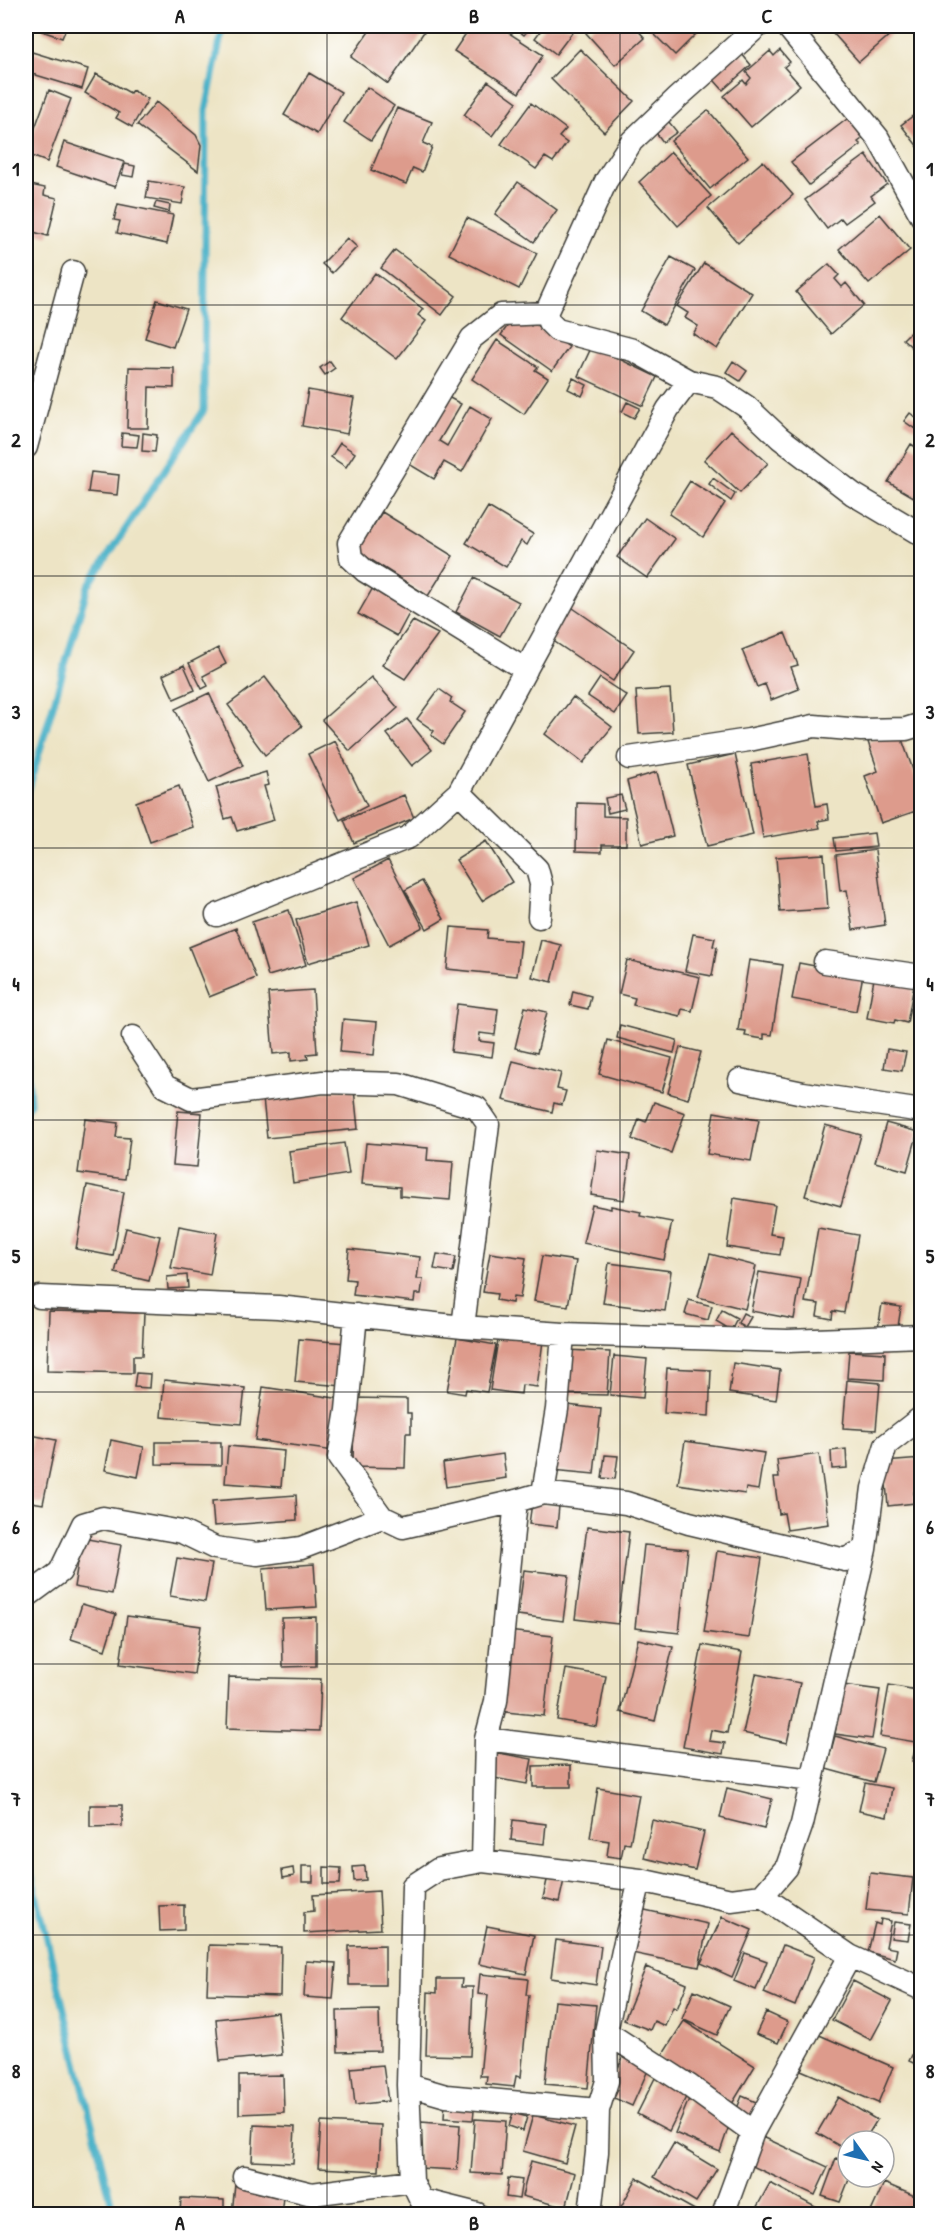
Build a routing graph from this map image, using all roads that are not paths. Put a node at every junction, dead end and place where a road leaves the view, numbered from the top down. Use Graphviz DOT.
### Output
graph roads {
  1 [pos="758,26"];
  2 [pos="787,26"];
  3 [pos="921,217"];
  4 [pos="73,272"];
  5 [pos="546,313"];
  6 [pos="689,381"];
  7 [pos="26,447"];
  8 [pos="921,536"];
  9 [pos="526,670"];
  10 [pos="921,724"];
  11 [pos="628,758"];
  12 [pos="459,792"];
  13 [pos="217,915"];
  14 [pos="539,917"];
  15 [pos="825,962"];
  16 [pos="921,976"];
  17 [pos="133,1037"];
  18 [pos="740,1080"];
  19 [pos="921,1111"];
  20 [pos="40,1298"];
  21 [pos="356,1315"];
  22 [pos="463,1327"];
  23 [pos="563,1334"];
  24 [pos="921,1336"];
  25 [pos="921,1417"];
  26 [pos="543,1493"];
  27 [pos="516,1501"];
  28 [pos="382,1517"];
  29 [pos="865,1549"];
  30 [pos="26,1597"];
  31 [pos="486,1739"];
  32 [pos="812,1780"];
  33 [pos="483,1861"];
  34 [pos="640,1880"];
  35 [pos="762,1896"];
  36 [pos="850,1956"];
  37 [pos="921,1989"];
  38 [pos="606,2032"];
  39 [pos="408,2085"];
  40 [pos="598,2110"];
  41 [pos="753,2132"];
  42 [pos="244,2177"];
  43 [pos="412,2181"];
  44 [pos="477,2214"];
  45 [pos="590,2214"];
  46 [pos="723,2214"];
  1 -- 5 [label="street"];
  2 -- 3 [label="street"];
  4 -- 7 [label="street"];
  5 -- 6 [label="street"];
  5 -- 9 [label="street"];
  6 -- 8 [label="street"];
  6 -- 9 [label="street"];
  9 -- 12 [label="street"];
  10 -- 11 [label="street"];
  12 -- 13 [label="street"];
  12 -- 14 [label="street"];
  15 -- 16 [label="street"];
  17 -- 22 [label="street"];
  18 -- 19 [label="street"];
  20 -- 21 [label="street"];
  21 -- 22 [label="street"];
  21 -- 28 [label="street"];
  22 -- 23 [label="street"];
  23 -- 24 [label="street"];
  23 -- 26 [label="street"];
  25 -- 29 [label="street"];
  26 -- 27 [label="street"];
  26 -- 29 [label="street"];
  27 -- 28 [label="street"];
  27 -- 31 [label="street"];
  28 -- 30 [label="street"];
  29 -- 32 [label="street"];
  31 -- 32 [label="street"];
  31 -- 33 [label="street"];
  32 -- 35 [label="street"];
  33 -- 34 [label="street"];
  33 -- 39 [label="street"];
  34 -- 35 [label="street"];
  34 -- 38 [label="street"];
  35 -- 36 [label="street"];
  36 -- 37 [label="street"];
  36 -- 41 [label="street"];
  38 -- 40 [label="street"];
  38 -- 41 [label="street"];
  39 -- 40 [label="street"];
  39 -- 43 [label="street"];
  40 -- 45 [label="street"];
  41 -- 46 [label="street"];
  42 -- 43 [label="street"];
  43 -- 44 [label="street"];
}
